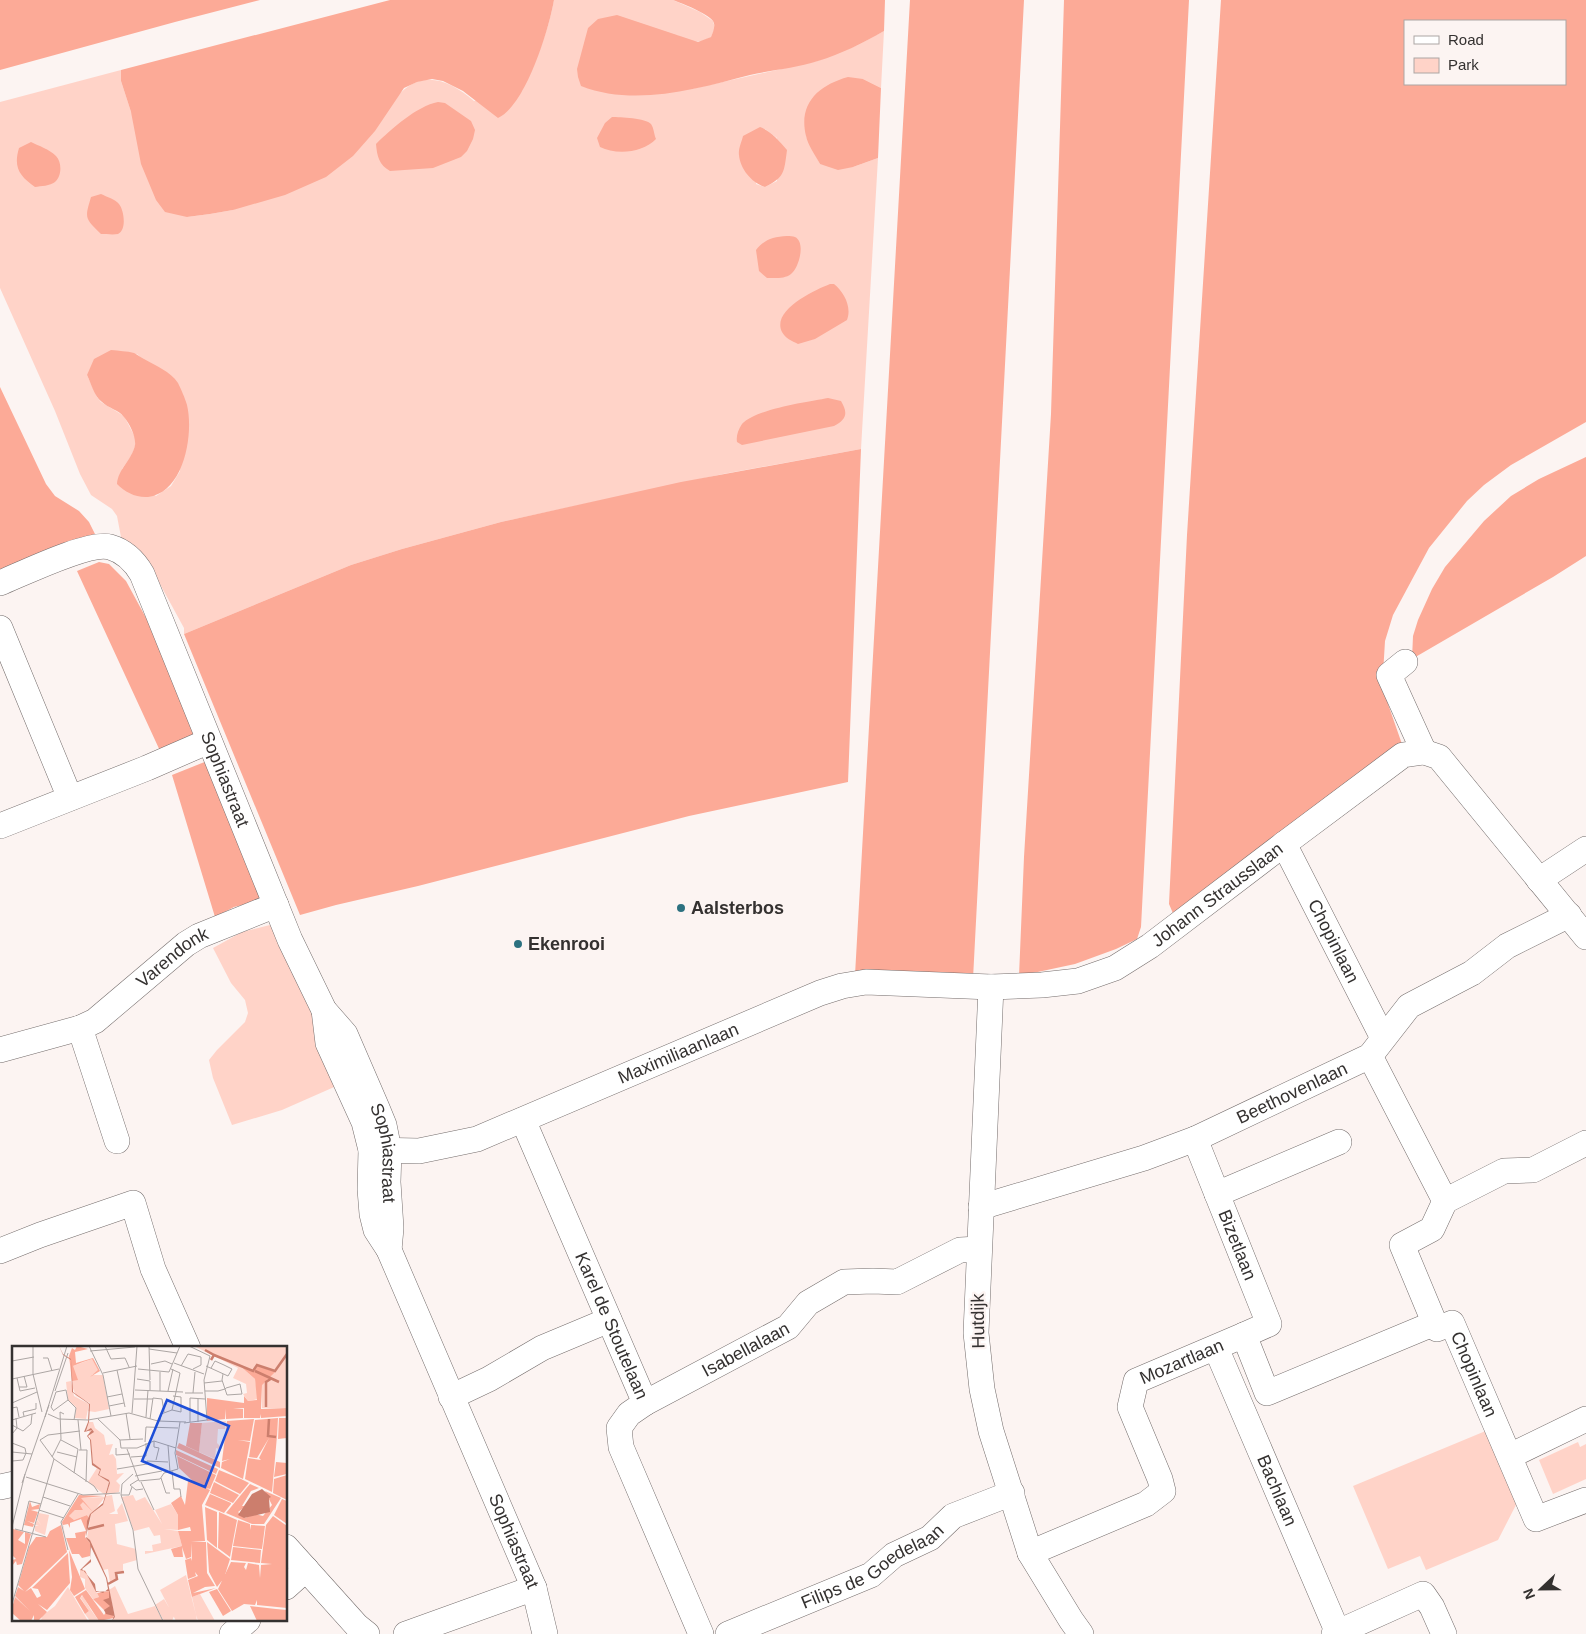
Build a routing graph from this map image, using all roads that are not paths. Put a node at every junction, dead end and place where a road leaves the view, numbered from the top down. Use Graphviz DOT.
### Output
graph roads {
  1 [pos="0,583"];
  2 [pos="0,628"];
  3 [pos="1405,662"];
  4 [pos="209,741"];
  5 [pos="1424,752"];
  6 [pos="70,798"];
  7 [pos="0,826"];
  8 [pos="1284,844"];
  9 [pos="1586,849"];
  10 [pos="1539,880"];
  11 [pos="276,905"];
  12 [pos="1569,915"];
  13 [pos="1586,937"];
  14 [pos="991,987"];
  15 [pos="80,1028"];
  16 [pos="1376,1047"];
  17 [pos="0,1050"];
  18 [pos="523,1120"];
  19 [pos="1195,1139"];
  20 [pos="117,1141"];
  21 [pos="1339,1142"];
  22 [pos="1586,1143"];
  23 [pos="380,1150"];
  24 [pos="1217,1194"];
  25 [pos="1445,1201"];
  26 [pos="981,1207"];
  27 [pos="978,1249"];
  28 [pos="0,1251"];
  29 [pos="609,1320"];
  30 [pos="1435,1323"];
  31 [pos="1244,1335"];
  32 [pos="187,1346"];
  33 [pos="1216,1348"];
  34 [pos="451,1397"];
  35 [pos="645,1403"];
  36 [pos="1586,1419"];
  37 [pos="1510,1456"];
  38 [pos="1012,1493"];
  39 [pos="1586,1500"];
  40 [pos="288,1549"];
  41 [pos="1030,1553"];
  42 [pos="306,1569"];
  43 [pos="288,1585"];
  44 [pos="534,1588"];
  45 [pos="246,1622"];
  46 [pos="1336,1633"];
  47 [pos="232,1634"];
  48 [pos="367,1634"];
  49 [pos="406,1634"];
  50 [pos="545,1634"];
  51 [pos="701,1634"];
  52 [pos="728,1634"];
  53 [pos="1082,1634"];
  54 [pos="1444,1634"];
  1 -- 4 [label="street, Sophiastraat"];
  2 -- 6 [label="street"];
  3 -- 5 [label="street"];
  4 -- 6 [label="street"];
  4 -- 11 [label="street, Sophiastraat"];
  5 -- 8 [label="street, Johann Strausslaan"];
  5 -- 10 [label="street"];
  6 -- 7 [label="street"];
  8 -- 14 [label="street, Johann Strausslaan"];
  8 -- 16 [label="street, Chopinlaan"];
  9 -- 10 [label="street"];
  10 -- 12 [label="street"];
  11 -- 15 [label="street, Varendonk"];
  11 -- 23 [label="street, Sophiastraat"];
  12 -- 13 [label="street"];
  12 -- 16 [label="street, Beethovenlaan"];
  14 -- 18 [label="street, Maximiliaanlaan"];
  14 -- 26 [label="street, Hutdijk"];
  15 -- 17 [label="street, Varendonk"];
  15 -- 20 [label="street"];
  16 -- 19 [label="street, Beethovenlaan"];
  16 -- 25 [label="street, Chopinlaan"];
  18 -- 23 [label="street, Maximiliaanlaan"];
  18 -- 29 [label="street, Karel de Stoutelaan"];
  19 -- 24 [label="street, Bizetlaan"];
  19 -- 26 [label="street, Beethovenlaan"];
  21 -- 24 [label="street"];
  22 -- 25 [label="street"];
  23 -- 34 [label="street, Sophiastraat"];
  24 -- 31 [label="street, Bizetlaan"];
  25 -- 30 [label="street, Chopinlaan"];
  26 -- 27 [label="street, Hutdijk"];
  27 -- 35 [label="street, Isabellalaan"];
  27 -- 38 [label="street, Hutdijk"];
  28 -- 32 [label="street"];
  29 -- 34 [label="street"];
  29 -- 35 [label="street, Karel de Stoutelaan"];
  30 -- 31 [label="street, Mozartlaan"];
  30 -- 37 [label="street, Chopinlaan"];
  31 -- 33 [label="street, Mozartlaan"];
  33 -- 41 [label="street, Mozartlaan"];
  33 -- 46 [label="street, Bachlaan"];
  34 -- 44 [label="street, Sophiastraat"];
  35 -- 51 [label="street, Karel de Stoutelaan"];
  36 -- 37 [label="street"];
  37 -- 39 [label="street, Chopinlaan"];
  38 -- 41 [label="street, Hutdijk"];
  38 -- 52 [label="street, Filips de Goedelaan"];
  40 -- 42 [label="street"];
  41 -- 53 [label="street, Hutdijk"];
  42 -- 43 [label="street"];
  42 -- 48 [label="street"];
  44 -- 49 [label="street"];
  44 -- 50 [label="street, Sophiastraat"];
  45 -- 47 [label="street"];
  46 -- 54 [label="street"];
}
